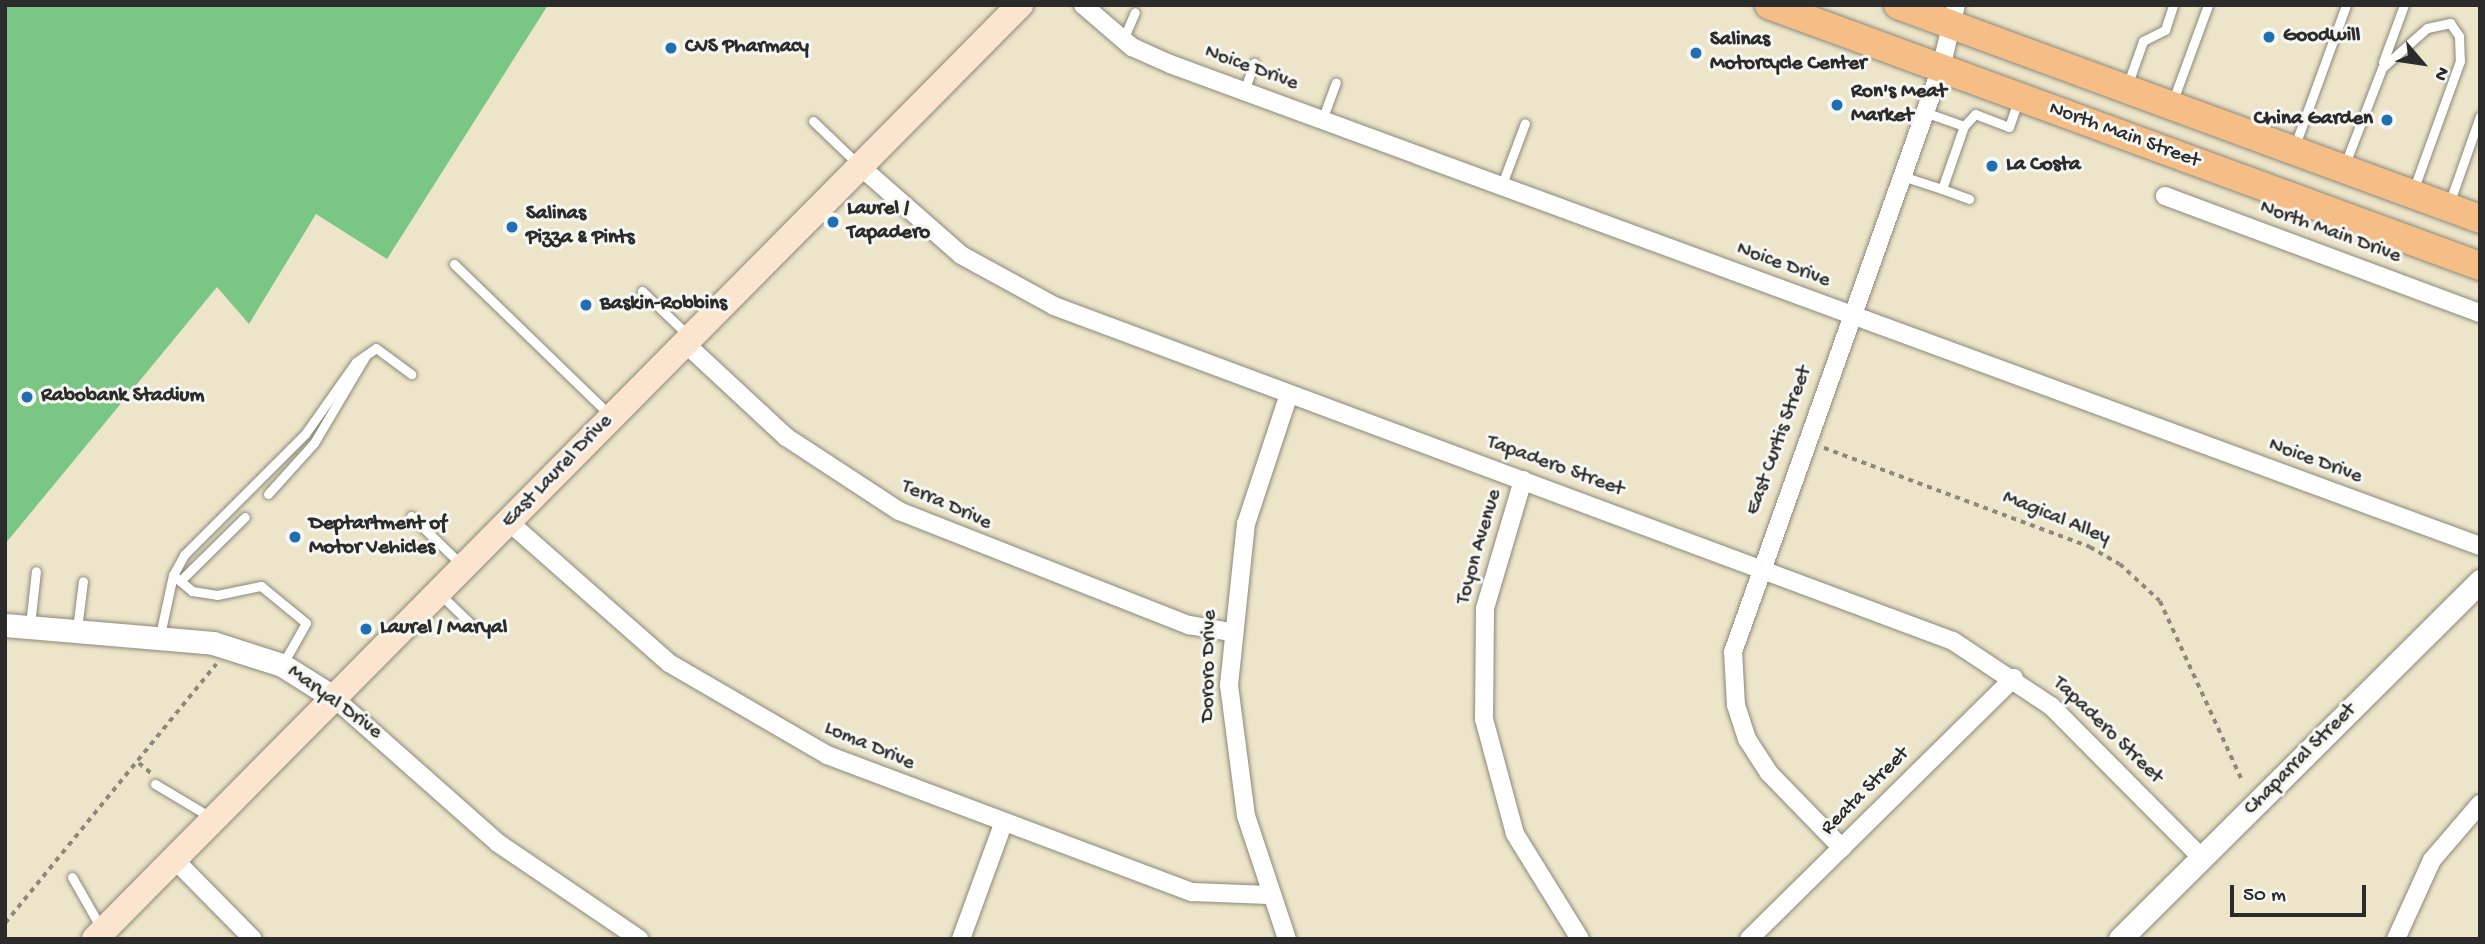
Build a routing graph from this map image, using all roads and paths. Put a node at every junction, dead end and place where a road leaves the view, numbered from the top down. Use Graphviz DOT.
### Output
graph roads {
  1 [pos="1020,5"];
  2 [pos="1083,5"];
  3 [pos="1769,5"];
  4 [pos="1898,5"];
  5 [pos="2173,5"];
  6 [pos="2208,5"];
  7 [pos="2346,5"];
  8 [pos="2404,5"];
  9 [pos="1135,12"];
  10 [pos="1954,15"];
  11 [pos="1123,41"];
  12 [pos="1255,63"];
  13 [pos="1941,68"];
  14 [pos="2379,74"];
  15 [pos="1336,82"];
  16 [pos="1244,91"];
  17 [pos="2125,91"];
  18 [pos="2019,98"];
  19 [pos="2170,107"];
  20 [pos="1924,112"];
  21 [pos="2480,116"];
  22 [pos="1322,120"];
  23 [pos="813,121"];
  24 [pos="1525,123"];
  25 [pos="1965,126"];
  26 [pos="2293,152"];
  27 [pos="861,167"];
  28 [pos="2343,169"];
  29 [pos="1902,176"];
  30 [pos="1501,187"];
  31 [pos="1942,189"];
  32 [pos="2412,195"];
  33 [pos="2165,196"];
  34 [pos="1969,199"];
  35 [pos="2447,208"];
  36 [pos="2480,219"];
  37 [pos="2466,253"];
  38 [pos="454,264"];
  39 [pos="2480,265"];
  40 [pos="642,291"];
  41 [pos="2480,313"];
  42 [pos="1850,316"];
  43 [pos="688,341"];
  44 [pos="366,355"];
  45 [pos="411,374"];
  46 [pos="1289,394"];
  47 [pos="611,417"];
  48 [pos="1824,447"];
  49 [pos="1523,480"];
  50 [pos="268,494"];
  51 [pos="411,516"];
  52 [pos="245,517"];
  53 [pos="509,522"];
  54 [pos="2480,546"];
  55 [pos="464,567"];
  56 [pos="1758,567"];
  57 [pos="36,571"];
  58 [pos="176,578"];
  59 [pos="83,581"];
  60 [pos="2480,581"];
  61 [pos="439,593"];
  62 [pos="5,625"];
  63 [pos="30,627"];
  64 [pos="475,628"];
  65 [pos="77,631"];
  66 [pos="1231,632"];
  67 [pos="160,635"];
  68 [pos="217,661"];
  69 [pos="282,665"];
  70 [pos="2014,678"];
  71 [pos="333,697"];
  72 [pos="2241,778"];
  73 [pos="155,784"];
  74 [pos="2480,804"];
  75 [pos="213,818"];
  76 [pos="1003,824"];
  77 [pos="1842,848"];
  78 [pos="174,859"];
  79 [pos="2202,859"];
  80 [pos="72,877"];
  81 [pos="1269,895"];
  82 [pos="5,923"];
  83 [pos="99,935"];
  84 [pos="253,939"];
  85 [pos="639,939"];
  86 [pos="961,939"];
  87 [pos="1287,939"];
  88 [pos="1580,939"];
  89 [pos="1749,939"];
  90 [pos="2120,939"];
  91 [pos="2396,939"];
  1 -- 27 [label="main road, East Laurel Drive"];
  2 -- 11 [label="street, Noice Drive"];
  3 -- 13 [label="main road, North Main Street"];
  4 -- 10 [label="main road, North Main Street"];
  5 -- 17 [label="lane"];
  6 -- 19 [label="lane"];
  7 -- 26 [label="lane"];
  8 -- 14 [label="lane"];
  9 -- 11 [label="lane"];
  10 -- 13 [label="street, East Curtis Street"];
  10 -- 17 [label="main road, North Main Street"];
  11 -- 16 [label="street, Noice Drive"];
  12 -- 16 [label="lane"];
  13 -- 18 [label="main road, North Main Street"];
  13 -- 20 [label="street, East Curtis Street"];
  14 -- 28 [label="lane"];
  14 -- 32 [label="lane"];
  15 -- 22 [label="lane"];
  16 -- 22 [label="street, Noice Drive"];
  17 -- 19 [label="main road, North Main Street"];
  18 -- 25 [label="lane"];
  18 -- 37 [label="main road, North Main Street"];
  19 -- 26 [label="main road, North Main Street"];
  20 -- 25 [label="lane"];
  20 -- 29 [label="street, East Curtis Street"];
  21 -- 35 [label="lane"];
  22 -- 30 [label="street, Noice Drive"];
  23 -- 27 [label="lane"];
  24 -- 30 [label="lane"];
  25 -- 31 [label="lane"];
  26 -- 28 [label="main road, North Main Street"];
  27 -- 43 [label="main road, East Laurel Drive"];
  27 -- 46 [label="street, Tapadero Street"];
  28 -- 32 [label="main road, North Main Street"];
  29 -- 31 [label="lane"];
  29 -- 42 [label="street, East Curtis Street"];
  30 -- 42 [label="street, Noice Drive"];
  31 -- 34 [label="lane"];
  32 -- 35 [label="main road, North Main Street"];
  33 -- 41 [label="street, North Main Drive"];
  35 -- 36 [label="main road, North Main Street"];
  37 -- 39 [label="main road, North Main Street"];
  38 -- 47 [label="lane"];
  40 -- 43 [label="lane"];
  42 -- 54 [label="street, Noice Drive"];
  42 -- 56 [label="street, East Curtis Street"];
  43 -- 47 [label="main road, East Laurel Drive"];
  43 -- 66 [label="street, Terra Drive"];
  44 -- 45 [label="lane"];
  44 -- 50 [label="lane"];
  44 -- 58 [label="lane"];
  46 -- 49 [label="street, Tapadero Street"];
  46 -- 66 [label="street, Dororo Drive"];
  47 -- 53 [label="main road, East Laurel Drive"];
  48 -- 72 [label="path, Magical Alley"];
  49 -- 56 [label="street, Tapadero Street"];
  49 -- 88 [label="street, Toyon Avenue"];
  51 -- 55 [label="lane"];
  52 -- 58 [label="lane"];
  53 -- 55 [label="main road, East Laurel Drive"];
  53 -- 76 [label="street, Loma Drive"];
  55 -- 61 [label="main road, East Laurel Drive"];
  56 -- 70 [label="street, Tapadero Street"];
  56 -- 77 [label="street, East Curtis Street"];
  57 -- 63 [label="lane"];
  58 -- 67 [label="lane"];
  58 -- 69 [label="lane"];
  59 -- 65 [label="lane"];
  60 -- 79 [label="street, Chaparral Street"];
  61 -- 64 [label="lane"];
  61 -- 71 [label="main road, East Laurel Drive"];
  62 -- 63 [label="street, Maryal Drive"];
  63 -- 65 [label="street, Maryal Drive"];
  65 -- 67 [label="street, Maryal Drive"];
  66 -- 81 [label="street, Dororo Drive"];
  67 -- 69 [label="street, Maryal Drive"];
  68 -- 82 [label="path"];
  69 -- 71 [label="street, Maryal Drive"];
  70 -- 77 [label="street, Reata Street"];
  70 -- 79 [label="street, Tapadero Street"];
  71 -- 75 [label="main road, East Laurel Drive"];
  71 -- 85 [label="street, Maryal Drive"];
  73 -- 75 [label="lane"];
  74 -- 91 [label="street"];
  75 -- 78 [label="main road, East Laurel Drive"];
  76 -- 81 [label="street, Loma Drive"];
  76 -- 86 [label="street"];
  77 -- 89 [label="street, Reata Street"];
  78 -- 83 [label="main road, East Laurel Drive"];
  78 -- 84 [label="street"];
  79 -- 90 [label="street, Chaparral Street"];
  80 -- 83 [label="lane"];
  81 -- 87 [label="street, Dororo Drive"];
}
